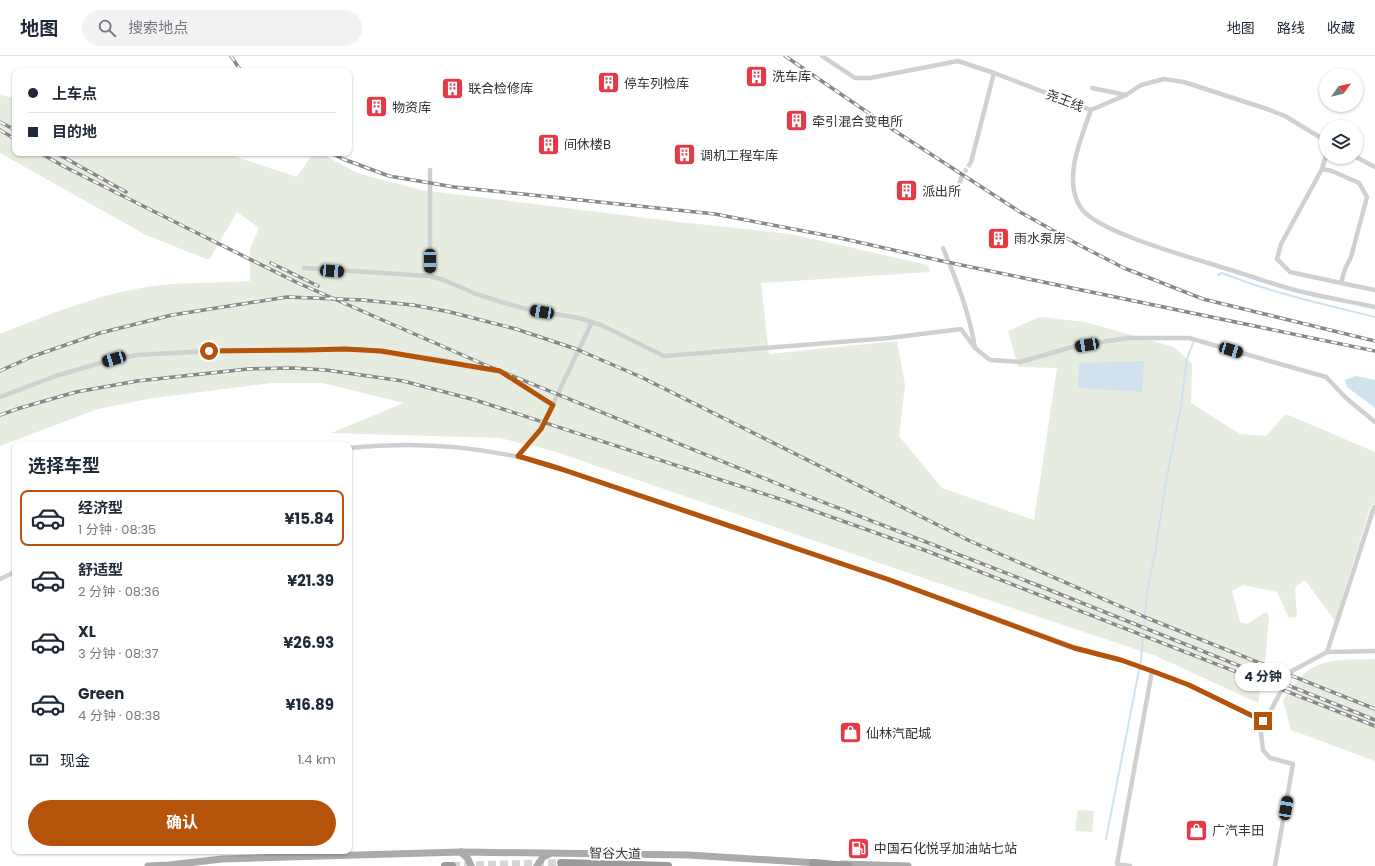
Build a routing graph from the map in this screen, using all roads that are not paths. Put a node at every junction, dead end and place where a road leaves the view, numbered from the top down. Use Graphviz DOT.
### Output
graph roads {
  1 [pos="822,56"];
  2 [pos="994,73"];
  3 [pos="1092,88"];
  4 [pos="1126,95"];
  5 [pos="1091,110"];
  6 [pos="1319,137"];
  7 [pos="1363,161"];
  8 [pos="971,162"];
  9 [pos="1324,164"];
  10 [pos="1375,167"];
  11 [pos="1322,169"];
  12 [pos="430,170"];
  13 [pos="961,178"];
  14 [pos="959,186"];
  15 [pos="943,248"];
  16 [pos="304,268"];
  17 [pos="430,276"];
  18 [pos="1341,283"];
  19 [pos="1375,290"];
  20 [pos="1375,307"];
  21 [pos="592,322"];
  22 [pos="975,348"];
  23 [pos="0,397"];
  24 [pos="553,405"];
  25 [pos="1375,422"];
  26 [pos="352,448"];
  27 [pos="518,456"];
  28 [pos="1375,507"];
  29 [pos="12,573"];
  30 [pos="0,579"];
  31 [pos="1327,652"];
  32 [pos="1375,652"];
  33 [pos="1152,671"];
  34 [pos="1263,721"];
  35 [pos="461,852"];
  36 [pos="553,853"];
  37 [pos="561,863"];
  38 [pos="813,863"];
  39 [pos="148,866"];
  40 [pos="445,866"];
  41 [pos="452,866"];
  42 [pos="471,866"];
  43 [pos="537,866"];
  44 [pos="668,866"];
  45 [pos="848,866"];
  46 [pos="908,866"];
  47 [pos="1130,866"];
  48 [pos="1275,866"];
  1 -- 2 [label="street, 尧王线"];
  2 -- 5 [label="street, 尧王线"];
  2 -- 8 [label="street"];
  3 -- 4 [label="street"];
  4 -- 5 [label="street, 尧王线"];
  4 -- 6 [label="street, 尧王线"];
  5 -- 20 [label="street"];
  7 -- 10 [label="street"];
  9 -- 11 [label="street"];
  11 -- 18 [label="street"];
  11 -- 18 [label="street"];
  12 -- 17 [label="street"];
  13 -- 14 [label="street"];
  15 -- 22 [label="street"];
  16 -- 17 [label="street"];
  17 -- 21 [label="street"];
  18 -- 19 [label="street"];
  21 -- 22 [label="street"];
  21 -- 24 [label="street"];
  22 -- 25 [label="street"];
  23 -- 24 [label="street"];
  24 -- 27 [label="street"];
  26 -- 27 [label="street"];
  27 -- 33 [label="street"];
  28 -- 31 [label="street"];
  29 -- 30 [label="street"];
  31 -- 32 [label="street"];
  31 -- 34 [label="street"];
  33 -- 34 [label="street"];
  33 -- 47 [label="street"];
  34 -- 48 [label="street"];
  35 -- 36 [label="main road"];
  35 -- 39 [label="main road"];
  35 -- 42 [label="main road"];
  36 -- 38 [label="main road"];
  36 -- 43 [label="main road"];
  37 -- 44 [label="highway, 智谷大道"];
  38 -- 45 [label="highway"];
  38 -- 46 [label="main road"];
  40 -- 41 [label="highway"];
}
